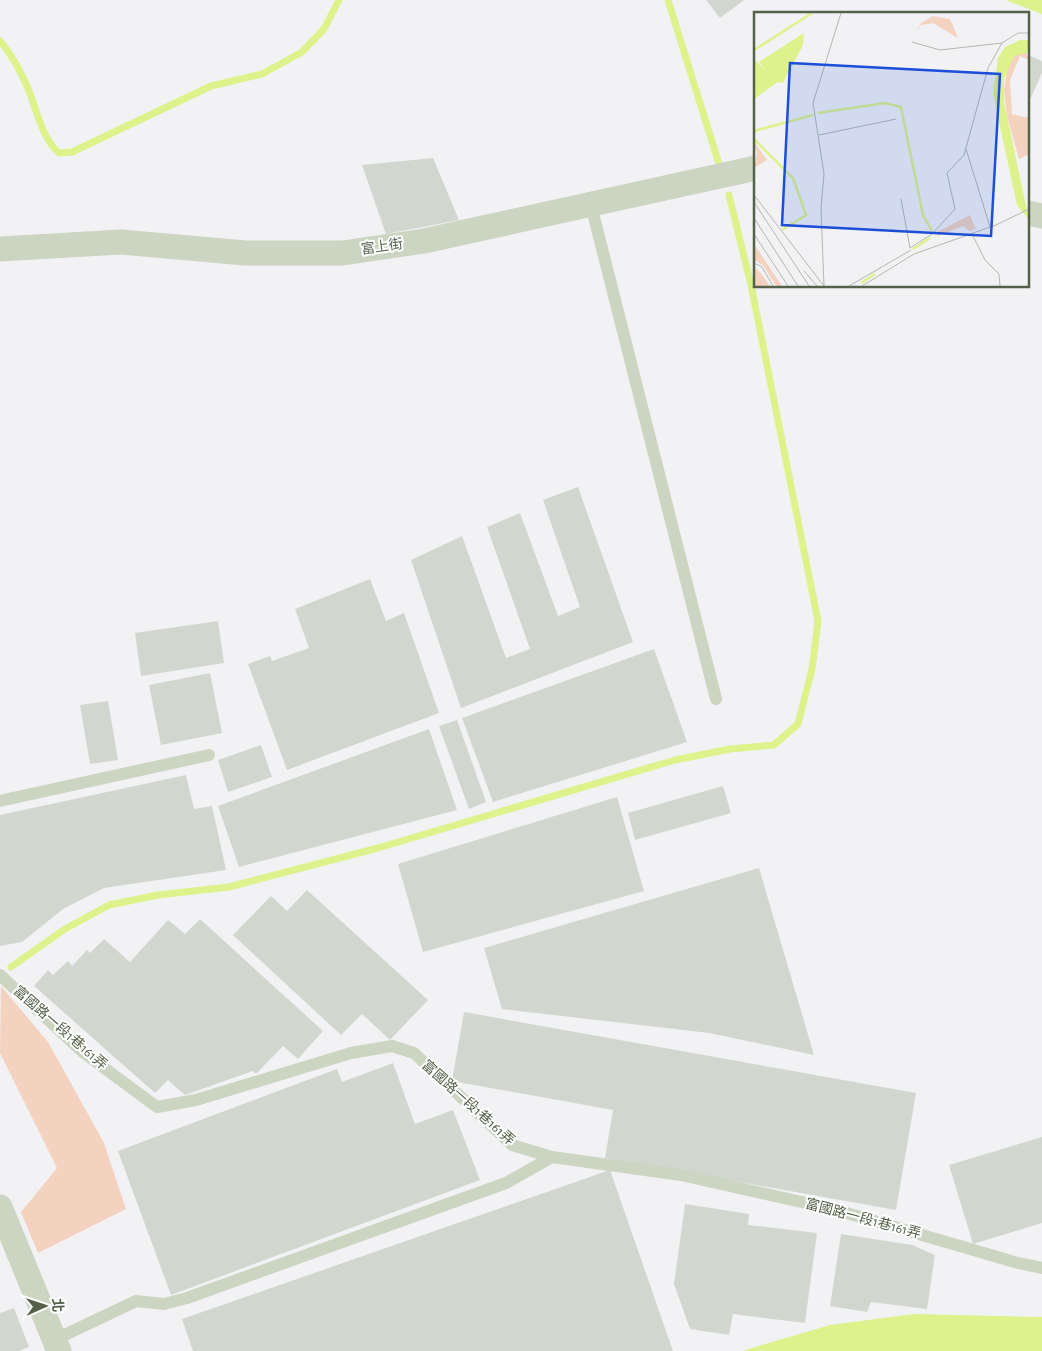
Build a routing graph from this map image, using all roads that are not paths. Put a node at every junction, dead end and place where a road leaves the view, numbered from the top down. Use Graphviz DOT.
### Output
graph roads {
  1 [pos="754,168"];
  2 [pos="591,205"];
  3 [pos="0,249"];
  4 [pos="716,699"];
  5 [pos="209,755"];
  6 [pos="0,801"];
  7 [pos="0,975"];
  8 [pos="552,1157"];
  9 [pos="2,1220"];
  10 [pos="1042,1268"];
  11 [pos="57,1345"];
  1 -- 2 [label="street, 富上街"];
  2 -- 3 [label="street, 富上街"];
  2 -- 4 [label="lane"];
  5 -- 6 [label="lane"];
  7 -- 8 [label="lane, 富國路一段1巷161弄"];
  8 -- 10 [label="lane, 富國路一段1巷161弄"];
  8 -- 11 [label="lane"];
  9 -- 11 [label="street"];
}
